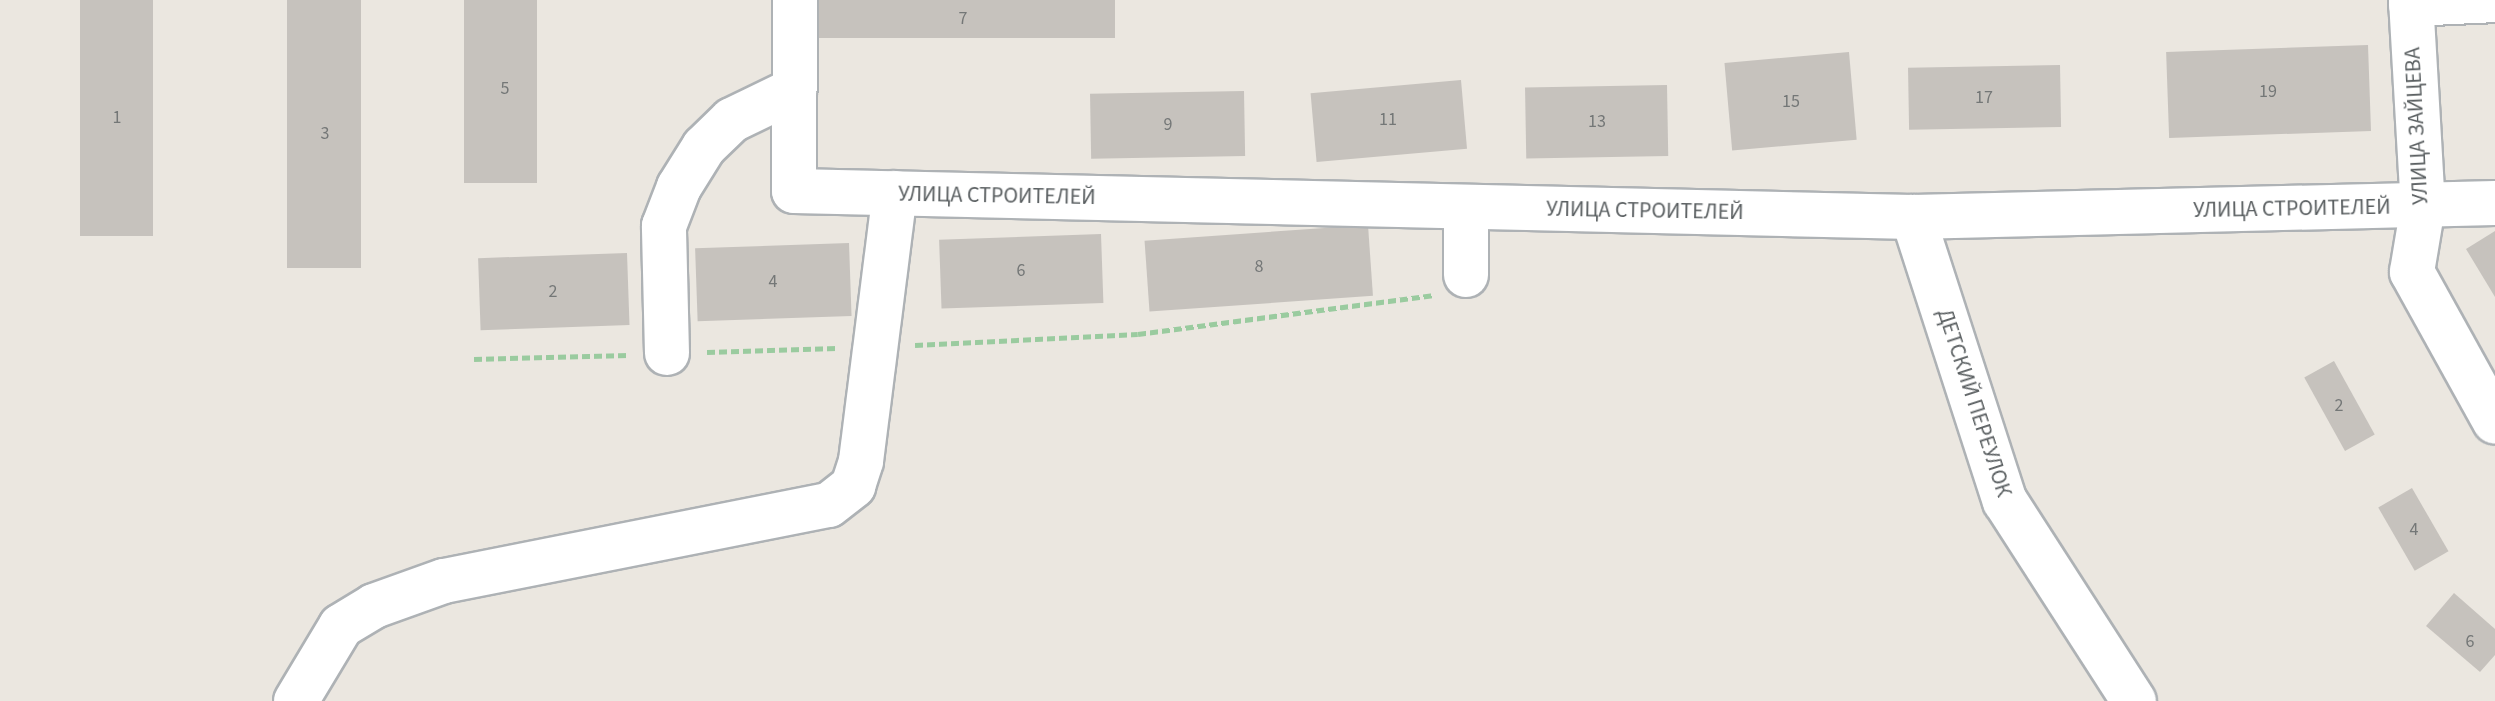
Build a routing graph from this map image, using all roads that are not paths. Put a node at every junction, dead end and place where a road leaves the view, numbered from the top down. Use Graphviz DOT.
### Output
graph roads {
  1 [pos="795,0"];
  2 [pos="2495,0"];
  3 [pos="2411,2"];
  4 [pos="794,90"];
  5 [pos="895,193"];
  6 [pos="2495,203"];
  7 [pos="2423,206"];
  8 [pos="1466,207"];
  9 [pos="1913,217"];
  10 [pos="1466,275"];
  11 [pos="667,353"];
  12 [pos="2495,422"];
  13 [pos="296,701"];
  14 [pos="2134,701"];
  1 -- 4 [label="street"];
  2 -- 3 [label="street"];
  3 -- 7 [label="street, УЛИЦА ЗАЙЦЕВА"];
  4 -- 5 [label="street, УЛИЦА СТРОИТЕЛЕЙ"];
  4 -- 11 [label="street"];
  5 -- 8 [label="street, УЛИЦА СТРОИТЕЛЕЙ"];
  5 -- 13 [label="street"];
  6 -- 7 [label="street, УЛИЦА СТРОИТЕЛЕЙ"];
  7 -- 9 [label="street, УЛИЦА СТРОИТЕЛЕЙ"];
  7 -- 12 [label="street, УЛИЦА ЗАЙЦЕВА"];
  8 -- 9 [label="street, УЛИЦА СТРОИТЕЛЕЙ"];
  8 -- 10 [label="street"];
  9 -- 14 [label="street, ДЕТСКИЙ ПЕРЕУЛОК"];
}
